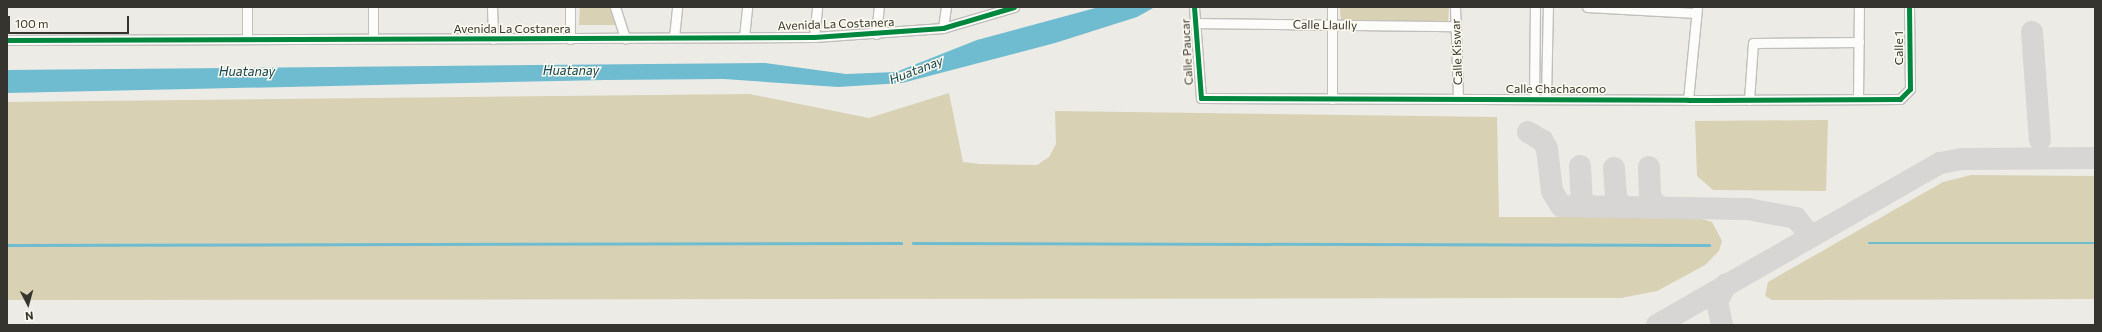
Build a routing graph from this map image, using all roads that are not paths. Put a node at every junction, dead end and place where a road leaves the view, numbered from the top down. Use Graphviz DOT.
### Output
graph roads {
  1 [pos="247,7"];
  2 [pos="374,7"];
  3 [pos="492,7"];
  4 [pos="570,7"];
  5 [pos="615,7"];
  6 [pos="677,7"];
  7 [pos="747,7"];
  8 [pos="817,7"];
  9 [pos="879,7"];
  10 [pos="946,7"];
  11 [pos="1014,7"];
  12 [pos="1194,7"];
  13 [pos="1332,7"];
  14 [pos="1455,7"];
  15 [pos="1535,7"];
  16 [pos="1548,7"];
  17 [pos="1587,7"];
  18 [pos="1859,7"];
  19 [pos="1909,7"];
  20 [pos="1696,10"];
  21 [pos="1195,23"];
  22 [pos="1332,25"];
  23 [pos="1455,26"];
  24 [pos="943,28"];
  25 [pos="876,34"];
  26 [pos="814,36"];
  27 [pos="674,37"];
  28 [pos="373,38"];
  29 [pos="625,38"];
  30 [pos="744,38"];
  31 [pos="247,39"];
  32 [pos="493,39"];
  33 [pos="570,39"];
  34 [pos="7,40"];
  35 [pos="1859,42"];
  36 [pos="1910,89"];
  37 [pos="1199,95"];
  38 [pos="1458,98"];
  39 [pos="1332,99"];
  40 [pos="1534,99"];
  41 [pos="1546,99"];
  42 [pos="1858,99"];
  43 [pos="1688,100"];
  44 [pos="1750,100"];
  1 -- 31 [label="street"];
  2 -- 28 [label="street"];
  3 -- 32 [label="street"];
  4 -- 33 [label="street"];
  5 -- 29 [label="street"];
  6 -- 27 [label="street"];
  7 -- 30 [label="street"];
  8 -- 26 [label="street"];
  9 -- 25 [label="street"];
  10 -- 24 [label="street"];
  11 -- 24 [label="street, Avenida La Costanera"];
  12 -- 21 [label="street, Calle Paucar"];
  13 -- 22 [label="street"];
  14 -- 23 [label="street, Calle Kiswar"];
  15 -- 40 [label="street"];
  16 -- 41 [label="street"];
  17 -- 20 [label="street"];
  18 -- 35 [label="street"];
  19 -- 36 [label="street, Calle 1"];
  20 -- 43 [label="street"];
  21 -- 22 [label="street, Calle Llaully"];
  21 -- 37 [label="street, Calle Paucar"];
  22 -- 23 [label="street, Calle Llaully"];
  22 -- 39 [label="street"];
  23 -- 38 [label="street, Calle Kiswar"];
  24 -- 25 [label="street, Avenida La Costanera"];
  25 -- 26 [label="street, Avenida La Costanera"];
  26 -- 30 [label="street, Avenida La Costanera"];
  27 -- 29 [label="street, Avenida La Costanera"];
  27 -- 30 [label="street, Avenida La Costanera"];
  28 -- 31 [label="street, Avenida La Costanera"];
  28 -- 32 [label="street, Avenida La Costanera"];
  29 -- 33 [label="street, Avenida La Costanera"];
  31 -- 34 [label="street, Avenida La Costanera"];
  32 -- 33 [label="street, Avenida La Costanera"];
  35 -- 42 [label="street"];
  35 -- 44 [label="street"];
  36 -- 42 [label="street, Calle Chachacomo"];
  37 -- 39 [label="street, Calle Chachacomo"];
  38 -- 39 [label="street, Calle Chachacomo"];
  38 -- 40 [label="street, Calle Chachacomo"];
  40 -- 41 [label="street, Calle Chachacomo"];
  41 -- 43 [label="street, Calle Chachacomo"];
  42 -- 44 [label="street, Calle Chachacomo"];
  43 -- 44 [label="street, Calle Chachacomo"];
}
